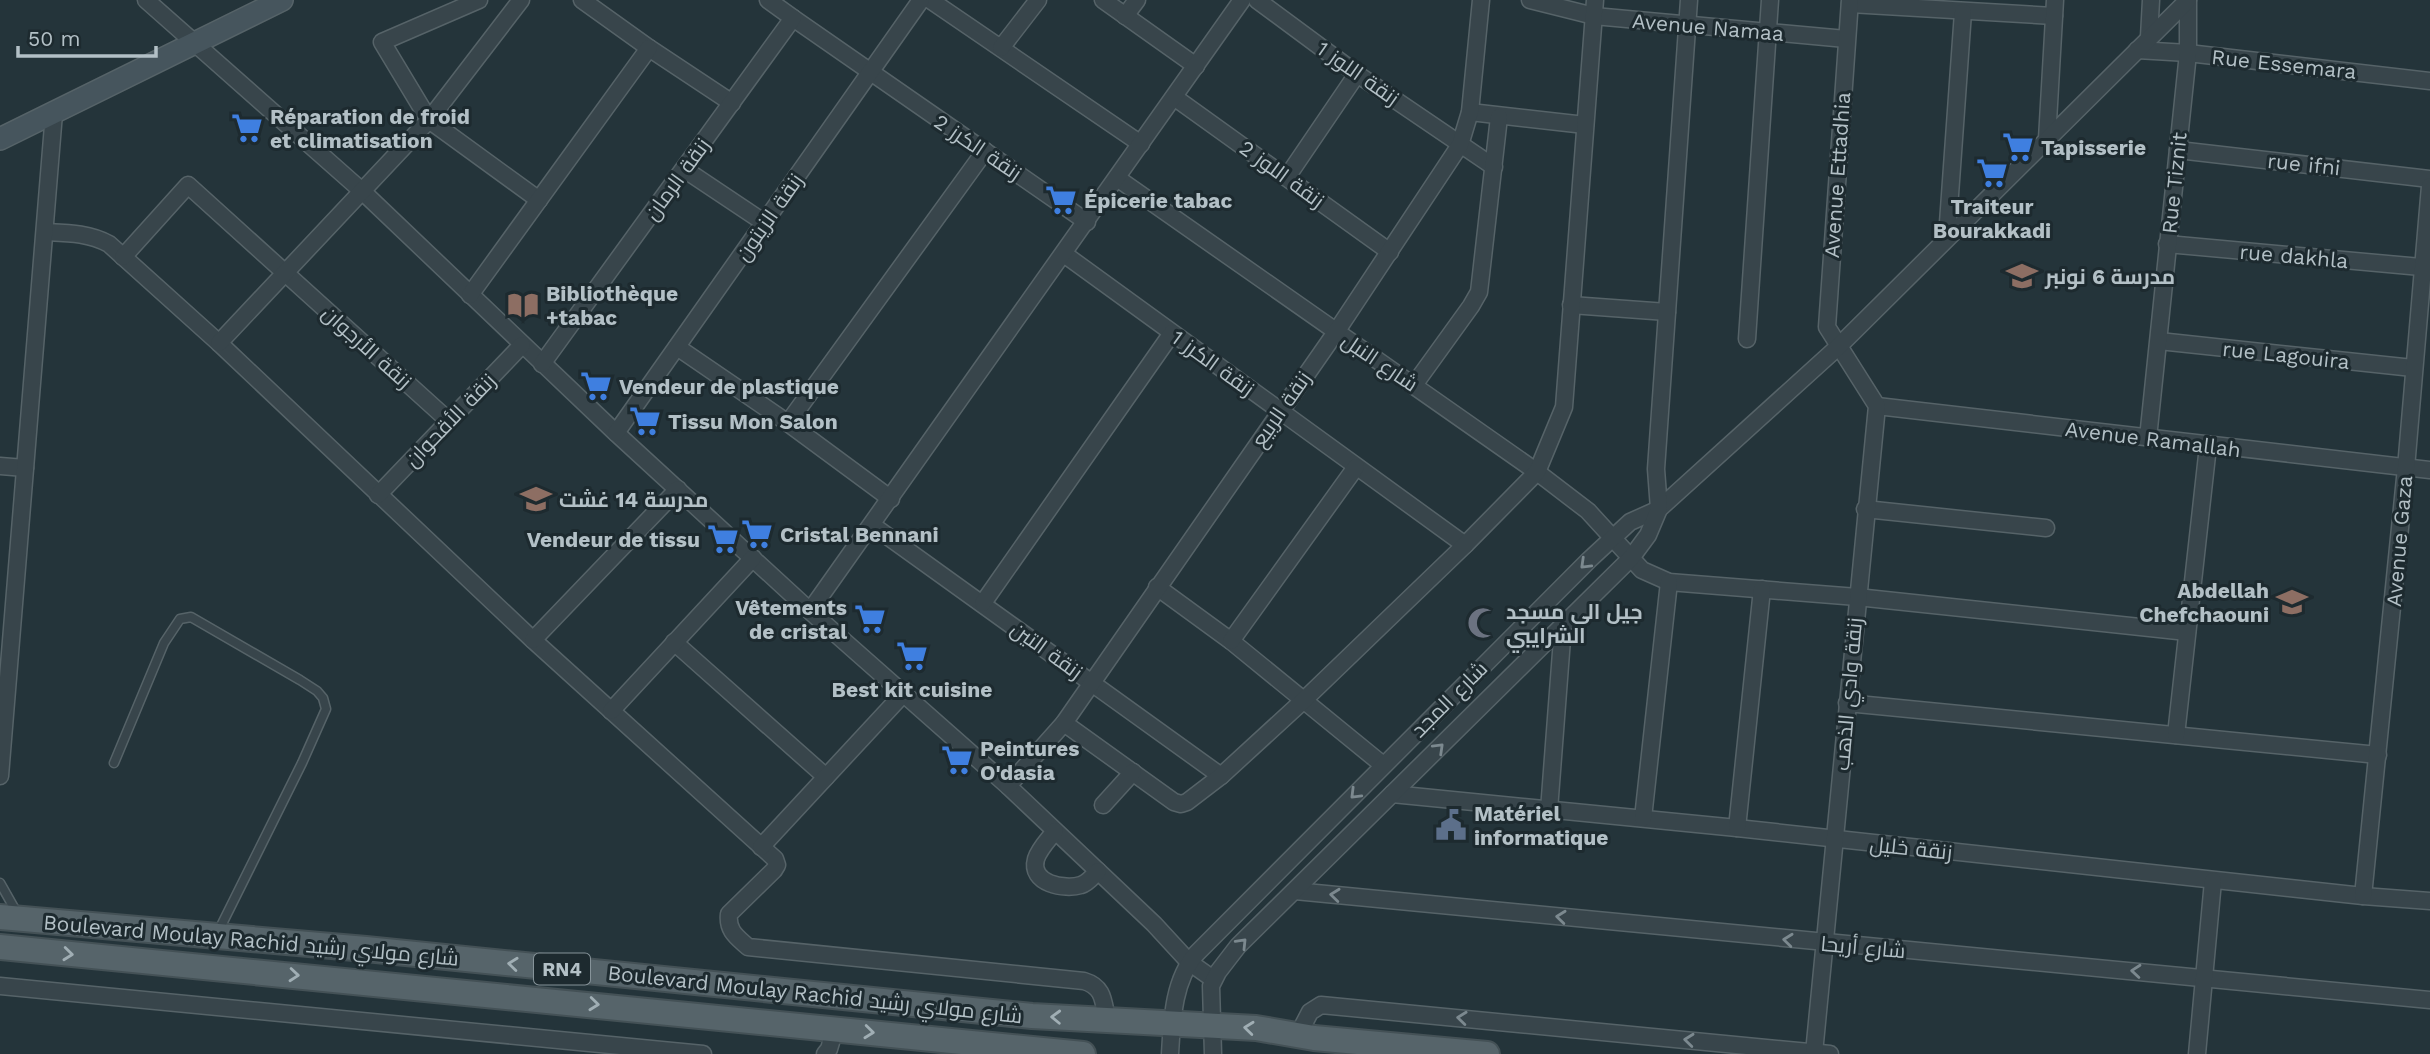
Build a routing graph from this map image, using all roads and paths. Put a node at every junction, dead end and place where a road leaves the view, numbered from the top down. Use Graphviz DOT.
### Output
graph roads {
  1 [pos="146,0"];
  2 [pos="282,0"];
  3 [pos="479,0"];
  4 [pos="521,0"];
  5 [pos="582,0"];
  6 [pos="768,0"];
  7 [pos="921,0"];
  8 [pos="930,0"];
  9 [pos="1038,0"];
  10 [pos="1103,0"];
  11 [pos="1137,0"];
  12 [pos="1242,0"];
  13 [pos="1257,0"];
  14 [pos="1481,0"];
  15 [pos="1530,0"];
  16 [pos="1689,0"];
  17 [pos="1770,0"];
  18 [pos="2151,0"];
  19 [pos="2188,0"];
  20 [pos="1850,2"];
  21 [pos="1595,8"];
  22 [pos="2054,8"];
  23 [pos="1963,12"];
  24 [pos="1125,16"];
  25 [pos="793,18"];
  26 [pos="1687,26"];
  27 [pos="1768,32"];
  28 [pos="2149,37"];
  29 [pos="1846,39"];
  30 [pos="195,45"];
  31 [pos="649,48"];
  32 [pos="1001,48"];
  33 [pos="2137,50"];
  34 [pos="2188,53"];
  35 [pos="1196,66"];
  36 [pos="870,73"];
  37 [pos="1357,74"];
  38 [pos="2430,81"];
  39 [pos="1174,97"];
  40 [pos="732,103"];
  41 [pos="1470,112"];
  42 [pos="54,113"];
  43 [pos="1499,117"];
  44 [pos="429,120"];
  45 [pos="1585,125"];
  46 [pos="0,139"];
  47 [pos="2047,139"];
  48 [pos="1141,144"];
  49 [pos="1460,145"];
  50 [pos="2178,150"];
  51 [pos="985,151"];
  52 [pos="1494,167"];
  53 [pos="684,169"];
  54 [pos="1287,177"];
  55 [pos="1117,178"];
  56 [pos="2430,179"];
  57 [pos="2430,186"];
  58 [pos="362,191"];
  59 [pos="539,200"];
  60 [pos="1087,222"];
  61 [pos="765,223"];
  62 [pos="45,232"];
  63 [pos="1947,237"];
  64 [pos="2168,244"];
  65 [pos="1390,252"];
  66 [pos="1064,254"];
  67 [pos="123,257"];
  68 [pos="2421,267"];
  69 [pos="286,272"];
  70 [pos="470,295"];
  71 [pos="1571,305"];
  72 [pos="1667,312"];
  73 [pos="1336,332"];
  74 [pos="1172,333"];
  75 [pos="2423,334"];
  76 [pos="1746,339"];
  77 [pos="2159,341"];
  78 [pos="219,343"];
  79 [pos="522,345"];
  80 [pos="1839,346"];
  81 [pos="677,347"];
  82 [pos="542,364"];
  83 [pos="2413,368"];
  84 [pos="1414,385"];
  85 [pos="1877,406"];
  86 [pos="1279,412"];
  87 [pos="449,421"];
  88 [pos="788,423"];
  89 [pos="616,433"];
  90 [pos="2148,438"];
  91 [pos="2208,446"];
  92 [pos="0,466"];
  93 [pos="1356,467"];
  94 [pos="25,468"];
  95 [pos="2406,468"];
  96 [pos="2430,470"];
  97 [pos="1537,472"];
  98 [pos="678,489"];
  99 [pos="378,495"];
  100 [pos="891,499"];
  101 [pos="1659,509"];
  102 [pos="1865,509"];
  103 [pos="872,525"];
  104 [pos="2046,528"];
  105 [pos="1612,538"];
  106 [pos="1465,545"];
  107 [pos="753,558"];
  108 [pos="1630,558"];
  109 [pos="1669,582"];
  110 [pos="1157,587"];
  111 [pos="1762,589"];
  112 [pos="1857,597"];
  113 [pos="983,603"];
  114 [pos="810,611"];
  115 [pos="1563,626"];
  116 [pos="2188,632"];
  117 [pos="533,640"];
  118 [pos="1231,641"];
  119 [pos="674,642"];
  120 [pos="1091,682"];
  121 [pos="904,693"];
  122 [pos="1305,699"];
  123 [pos="1847,703"];
  124 [pos="611,710"];
  125 [pos="1064,723"];
  126 [pos="2176,735"];
  127 [pos="2378,755"];
  128 [pos="114,763"];
  129 [pos="1383,765"];
  130 [pos="1133,772"];
  131 [pos="0,776"];
  132 [pos="1221,776"];
  133 [pos="826,777"];
  134 [pos="1008,786"];
  135 [pos="1392,794"];
  136 [pos="1103,805"];
  137 [pos="1549,810"];
  138 [pos="1643,818"];
  139 [pos="1737,828"];
  140 [pos="1055,831"];
  141 [pos="1834,839"];
  142 [pos="761,848"];
  143 [pos="1098,871"];
  144 [pos="2213,881"];
  145 [pos="0,883"];
  146 [pos="1295,891"];
  147 [pos="2363,896"];
  148 [pos="2430,901"];
  149 [pos="10,918"];
  150 [pos="216,937"];
  151 [pos="1825,943"];
  152 [pos="0,947"];
  153 [pos="1189,962"];
  154 [pos="2204,977"];
  155 [pos="1213,979"];
  156 [pos="0,986"];
  157 [pos="2430,1000"];
  158 [pos="1107,1019"];
  159 [pos="1172,1023"];
  160 [pos="1213,1025"];
  161 [pos="835,1029"];
  162 [pos="1298,1035"];
  163 [pos="595,1048"];
  164 [pos="1048,1052"];
  165 [pos="1822,1053"];
  166 [pos="703,1054"];
  167 [pos="825,1054"];
  168 [pos="1083,1054"];
  169 [pos="1170,1054"];
  170 [pos="1213,1054"];
  171 [pos="1488,1054"];
  172 [pos="2197,1054"];
  1 -- 30 [label="street"];
  2 -- 30 [label="street"];
  3 -- 44 [label="street"];
  4 -- 44 [label="street"];
  5 -- 31 [label="street"];
  6 -- 25 [label="street"];
  7 -- 36 [label="street, زنقة الزيتون"];
  8 -- 32 [label="street"];
  9 -- 32 [label="street"];
  10 -- 24 [label="street"];
  11 -- 24 [label="street"];
  12 -- 35 [label="street"];
  13 -- 37 [label="street, زنقة اللوز 1"];
  14 -- 41 [label="street, زنقة الربيع"];
  15 -- 21 [label="street, Avenue Namaa"];
  16 -- 26 [label="street"];
  17 -- 27 [label="street"];
  18 -- 28 [label="street"];
  19 -- 28 [label="street"];
  19 -- 34 [label="street, Rue Tiznit"];
  20 -- 23 [label="street"];
  20 -- 29 [label="street, Avenue Ettadhia"];
  21 -- 26 [label="street, Avenue Namaa"];
  21 -- 45 [label="street"];
  22 -- 23 [label="street"];
  22 -- 47 [label="street"];
  23 -- 63 [label="street"];
  24 -- 35 [label="street"];
  25 -- 36 [label="street, زنقة الكرز 2"];
  25 -- 40 [label="street, زنقة الرمان"];
  26 -- 27 [label="street, Avenue Namaa"];
  26 -- 72 [label="street"];
  27 -- 29 [label="street, Avenue Namaa"];
  27 -- 76 [label="street"];
  28 -- 33 [label="street"];
  29 -- 80 [label="street, Avenue Ettadhia"];
  30 -- 42 [label="street"];
  30 -- 58 [label="street"];
  31 -- 40 [label="street"];
  31 -- 59 [label="street"];
  32 -- 48 [label="street"];
  33 -- 34 [label="street, Rue Essemara"];
  33 -- 47 [label="street"];
  34 -- 38 [label="street, Rue Essemara"];
  34 -- 50 [label="street, Rue Tiznit"];
  35 -- 39 [label="street"];
  36 -- 51 [label="street, زنقة الكرز 2"];
  36 -- 61 [label="street, زنقة الزيتون"];
  37 -- 49 [label="street, زنقة اللوز 1"];
  37 -- 54 [label="street"];
  39 -- 48 [label="street"];
  39 -- 54 [label="street, زنقة اللوز 2"];
  40 -- 53 [label="street, زنقة الرمان"];
  41 -- 43 [label="street"];
  41 -- 49 [label="street, زنقة الربيع"];
  42 -- 46 [label="street"];
  42 -- 62 [label="street"];
  43 -- 45 [label="street"];
  43 -- 52 [label="street"];
  44 -- 58 [label="street"];
  44 -- 59 [label="street"];
  45 -- 71 [label="street"];
  47 -- 63 [label="street"];
  48 -- 55 [label="street"];
  49 -- 52 [label="street, زنقة اللوز 1"];
  49 -- 65 [label="street, زنقة الربيع"];
  50 -- 56 [label="street, rue ifni"];
  50 -- 64 [label="street, Rue Tiznit"];
  51 -- 60 [label="street, زنقة الكرز 2"];
  51 -- 88 [label="street"];
  52 -- 84 [label="street"];
  53 -- 61 [label="street"];
  53 -- 82 [label="street, زنقة الرمان"];
  54 -- 65 [label="street, زنقة اللوز 2"];
  55 -- 60 [label="street"];
  55 -- 73 [label="street, شارع النبل"];
  57 -- 68 [label="street, Avenue Gaza"];
  58 -- 69 [label="street"];
  58 -- 70 [label="street"];
  59 -- 70 [label="street"];
  60 -- 66 [label="street"];
  61 -- 81 [label="street, زنقة الزيتون"];
  62 -- 67 [label="street"];
  62 -- 94 [label="street"];
  63 -- 80 [label="street"];
  64 -- 68 [label="street, rue dakhla"];
  64 -- 77 [label="street, Rue Tiznit"];
  65 -- 73 [label="street, زنقة الربيع"];
  66 -- 74 [label="street, زنقة الكرز 1"];
  66 -- 100 [label="street"];
  67 -- 69 [label="street, زنقة الأرجوان"];
  67 -- 78 [label="street"];
  68 -- 75 [label="street, Avenue Gaza"];
  69 -- 78 [label="street"];
  69 -- 87 [label="street, زنقة الأرجوان"];
  70 -- 79 [label="street"];
  71 -- 72 [label="street"];
  71 -- 97 [label="street"];
  72 -- 101 [label="street"];
  73 -- 84 [label="street, شارع النبل"];
  73 -- 86 [label="street, زنقة الربيع"];
  74 -- 86 [label="street, زنقة الكرز 1"];
  74 -- 113 [label="street"];
  75 -- 83 [label="street, Avenue Gaza"];
  77 -- 83 [label="street, rue Lagouira"];
  77 -- 90 [label="street, Rue Tiznit"];
  78 -- 99 [label="street"];
  79 -- 82 [label="street"];
  79 -- 87 [label="street, زنقة الأقحوان"];
  80 -- 85 [label="street"];
  80 -- 101 [label="street"];
  81 -- 88 [label="street"];
  81 -- 89 [label="street, زنقة الزيتون"];
  82 -- 89 [label="street"];
  83 -- 95 [label="street, Avenue Gaza"];
  84 -- 97 [label="street, شارع النبل"];
  85 -- 90 [label="street, Avenue Ramallah"];
  85 -- 102 [label="street, زنقة وادي الذهب"];
  86 -- 93 [label="street, زنقة الكرز 1"];
  86 -- 110 [label="street, زنقة الربيع"];
  87 -- 99 [label="street, زنقة الأقحوان"];
  88 -- 100 [label="street"];
  89 -- 98 [label="street"];
  90 -- 91 [label="street, Avenue Ramallah"];
  91 -- 95 [label="street, Avenue Ramallah"];
  91 -- 116 [label="street"];
  92 -- 94 [label="street"];
  93 -- 106 [label="street, زنقة الكرز 1"];
  93 -- 118 [label="street"];
  94 -- 131 [label="street"];
  95 -- 96 [label="street, Avenue Ramallah"];
  95 -- 127 [label="street, Avenue Gaza"];
  97 -- 105 [label="street, شارع النبل"];
  97 -- 106 [label="street"];
  98 -- 107 [label="street"];
  98 -- 117 [label="street"];
  99 -- 117 [label="street"];
  100 -- 103 [label="street"];
  101 -- 105 [label="street, شارع المجد"];
  101 -- 108 [label="street, شارع المجد"];
  102 -- 104 [label="street"];
  102 -- 112 [label="street, زنقة وادي الذهب"];
  103 -- 113 [label="street, زنقة التين"];
  103 -- 114 [label="street"];
  105 -- 108 [label="street, شارع النبل"];
  105 -- 129 [label="street, شارع المجد, one-way"];
  106 -- 122 [label="street"];
  107 -- 114 [label="street"];
  107 -- 119 [label="street"];
  108 -- 109 [label="street, شارع النبل"];
  108 -- 115 [label="street, شارع المجد"];
  109 -- 111 [label="street"];
  109 -- 138 [label="street"];
  110 -- 118 [label="street"];
  110 -- 120 [label="street, زنقة الربيع"];
  111 -- 112 [label="street"];
  111 -- 139 [label="street"];
  112 -- 116 [label="street"];
  112 -- 123 [label="street, زنقة وادي الذهب"];
  113 -- 120 [label="street, زنقة التين"];
  114 -- 121 [label="street"];
  135 -- 115 [label="street, شارع المجد, one-way"];
  115 -- 137 [label="street"];
  116 -- 126 [label="street"];
  117 -- 124 [label="street"];
  118 -- 122 [label="street"];
  119 -- 124 [label="street"];
  119 -- 133 [label="street"];
  120 -- 125 [label="street, زنقة الربيع"];
  120 -- 132 [label="street, زنقة التين"];
  121 -- 133 [label="street"];
  121 -- 134 [label="street"];
  122 -- 129 [label="street"];
  122 -- 132 [label="street"];
  123 -- 126 [label="street"];
  123 -- 141 [label="street, زنقة وادي الذهب"];
  124 -- 142 [label="street"];
  125 -- 130 [label="street"];
  125 -- 134 [label="street, زنقة الربيع"];
  126 -- 127 [label="street"];
  127 -- 147 [label="street, Avenue Gaza"];
  128 -- 150 [label="lane"];
  129 -- 153 [label="street, شارع المجد, one-way"];
  130 -- 132 [label="street"];
  130 -- 136 [label="street"];
  133 -- 142 [label="street"];
  134 -- 140 [label="street"];
  135 -- 137 [label="street, زنقة خليل"];
  135 -- 146 [label="street, شارع المجد"];
  137 -- 138 [label="street, زنقة خليل"];
  138 -- 139 [label="street, زنقة خليل"];
  139 -- 141 [label="street, زنقة خليل"];
  140 -- 143 [label="street"];
  140 -- 143 [label="street"];
  141 -- 144 [label="street, زنقة خليل"];
  141 -- 151 [label="street, زنقة وادي الذهب"];
  142 -- 158 [label="street"];
  143 -- 153 [label="street"];
  144 -- 147 [label="street, زنقة خليل"];
  144 -- 154 [label="street"];
  145 -- 149 [label="lane"];
  151 -- 146 [label="street, شارع أريحا, one-way"];
  155 -- 146 [label="street, شارع المجد, one-way"];
  147 -- 148 [label="street, زنقة خليل"];
  149 -- 150 [label="main road, Boulevard Moulay Rachid شارع مولاي رشيد / RN4"];
  158 -- 150 [label="main road, Boulevard Moulay Rachid شارع مولاي رشيد / RN4, one-way"];
  154 -- 151 [label="street, شارع أريحا, one-way"];
  151 -- 165 [label="street, زنقة وادي الذهب"];
  152 -- 161 [label="main road, Boulevard Moulay Rachid شارع مولاي رشيد / RN4, one-way"];
  153 -- 155 [label="street"];
  153 -- 159 [label="street, شارع المجد"];
  154 -- 157 [label="street, شارع أريحا"];
  154 -- 172 [label="street"];
  155 -- 160 [label="street"];
  156 -- 163 [label="street"];
  158 -- 159 [label="main road, Boulevard Moulay Rachid شارع مولاي رشيد / RN4"];
  159 -- 160 [label="main road, Boulevard Moulay Rachid شارع مولاي رشيد / RN4"];
  159 -- 169 [label="street, شارع المجد"];
  162 -- 160 [label="main road, RN4, one-way"];
  160 -- 170 [label="street"];
  161 -- 164 [label="main road, Boulevard Moulay Rachid شارع مولاي رشيد / RN4, one-way"];
  161 -- 167 [label="street"];
  165 -- 162 [label="street, one-way"];
  162 -- 171 [label="main road, RN4"];
  163 -- 166 [label="street"];
  164 -- 168 [label="main road, Boulevard Moulay Rachid شارع مولاي رشيد / RN4"];
}
